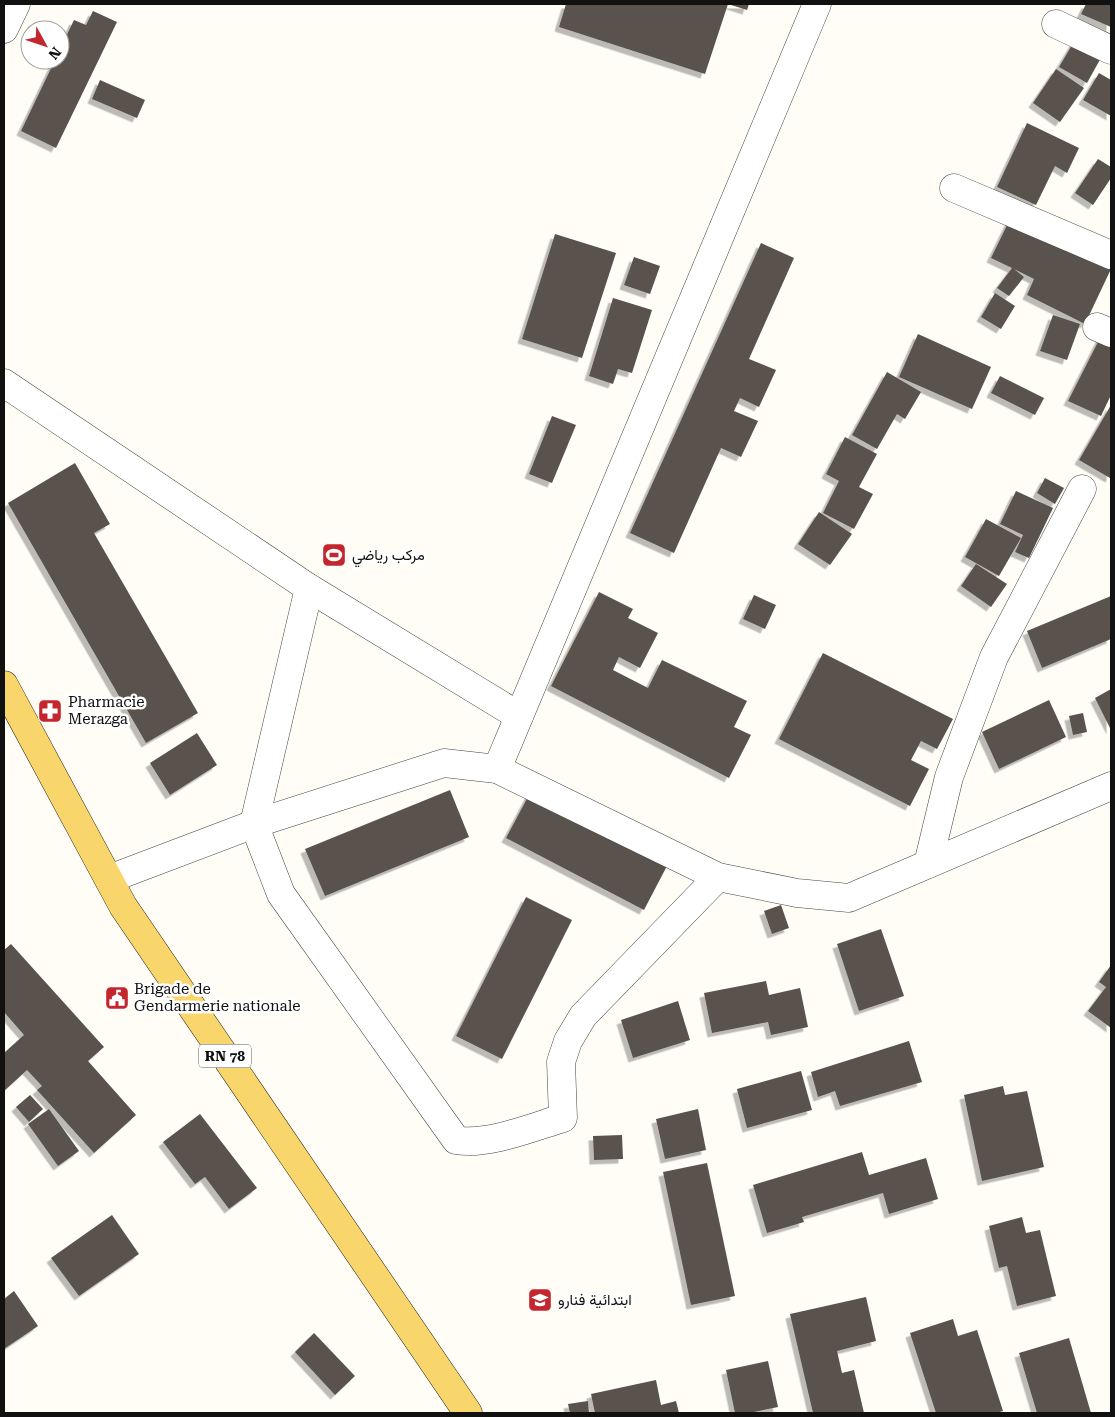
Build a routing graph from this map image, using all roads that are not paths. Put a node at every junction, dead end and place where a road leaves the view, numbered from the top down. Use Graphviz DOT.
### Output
graph roads {
  1 [pos="16,4"];
  2 [pos="817,4"];
  3 [pos="1056,24"];
  4 [pos="4,29"];
  5 [pos="1111,50"];
  6 [pos="954,188"];
  7 [pos="1111,255"];
  8 [pos="4,383"];
  9 [pos="1082,489"];
  10 [pos="309,588"];
  11 [pos="4,685"];
  12 [pos="519,716"];
  13 [pos="497,769"];
  14 [pos="1111,786"];
  15 [pos="254,824"];
  16 [pos="928,864"];
  17 [pos="718,877"];
  18 [pos="109,879"];
  19 [pos="468,1413"];
  1 -- 4 [label="street"];
  2 -- 12 [label="street"];
  3 -- 5 [label="street"];
  6 -- 7 [label="street"];
  8 -- 10 [label="street"];
  9 -- 16 [label="street"];
  10 -- 12 [label="street"];
  10 -- 15 [label="street"];
  11 -- 18 [label="main road, RN 78"];
  12 -- 13 [label="street"];
  13 -- 15 [label="street"];
  13 -- 17 [label="street"];
  14 -- 16 [label="street"];
  15 -- 17 [label="street"];
  15 -- 18 [label="street"];
  16 -- 17 [label="street"];
  18 -- 19 [label="main road, RN 78"];
}
